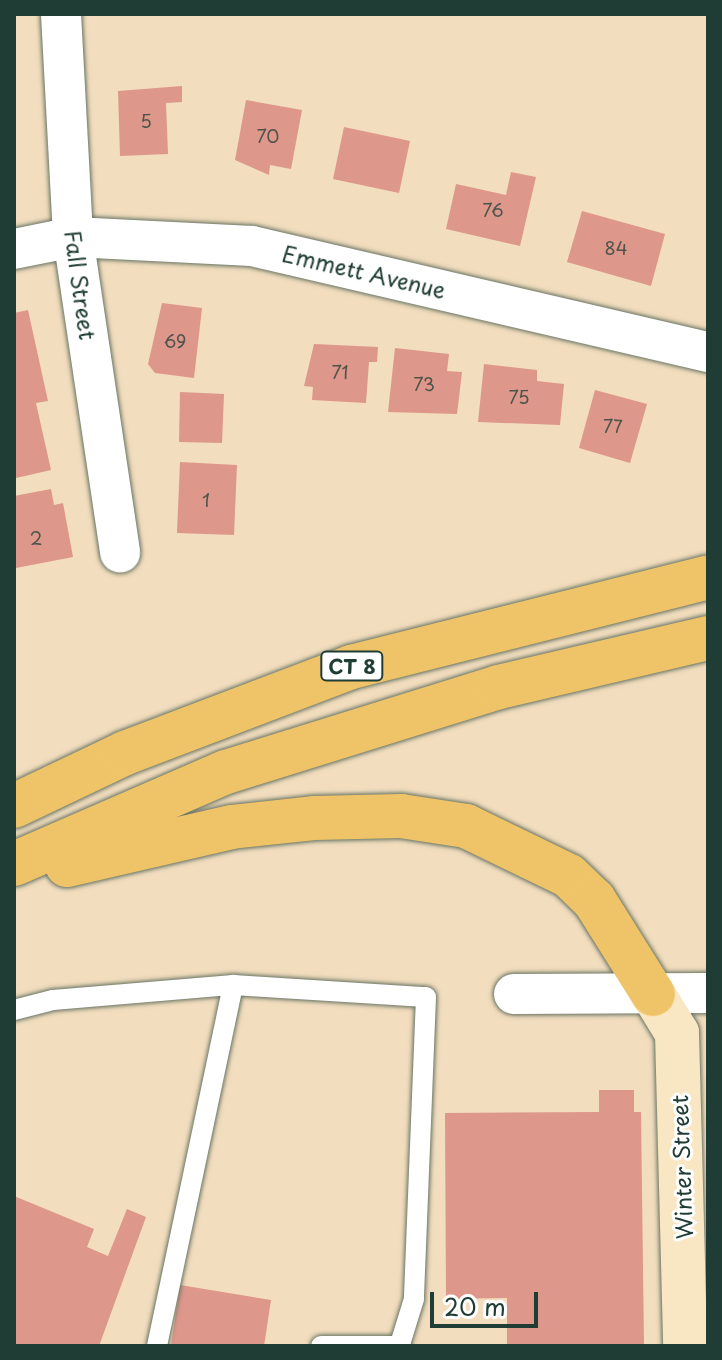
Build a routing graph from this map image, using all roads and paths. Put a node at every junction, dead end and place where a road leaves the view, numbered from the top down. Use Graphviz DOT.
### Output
graph roads {
  1 [pos="61,14"];
  2 [pos="73,237"];
  3 [pos="14,249"];
  4 [pos="708,352"];
  5 [pos="120,553"];
  6 [pos="708,577"];
  7 [pos="708,638"];
  8 [pos="14,806"];
  9 [pos="14,864"];
  10 [pos="14,876"];
  11 [pos="233,985"];
  12 [pos="708,993"];
  13 [pos="514,994"];
  14 [pos="653,994"];
  15 [pos="14,1010"];
  16 [pos="401,1343"];
  17 [pos="157,1346"];
  18 [pos="321,1346"];
  19 [pos="685,1346"];
  1 -- 2 [label="street, Fall Street"];
  2 -- 3 [label="street, Emmett Avenue"];
  2 -- 4 [label="street, Emmett Avenue"];
  2 -- 5 [label="street, Fall Street"];
  6 -- 8 [label="highway, CT 8"];
  7 -- 9 [label="highway"];
  10 -- 14 [label="highway"];
  11 -- 15 [label="lane"];
  11 -- 16 [label="lane"];
  11 -- 17 [label="lane"];
  12 -- 14 [label="street"];
  13 -- 14 [label="street"];
  14 -- 19 [label="main road, Winter Street"];
  16 -- 18 [label="lane"];
}
